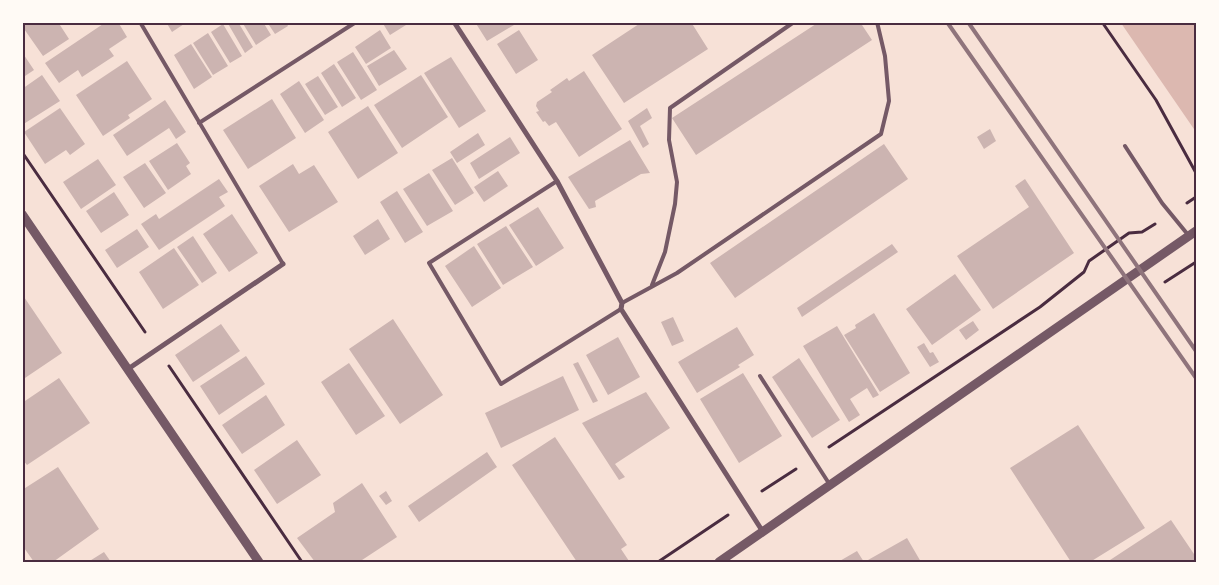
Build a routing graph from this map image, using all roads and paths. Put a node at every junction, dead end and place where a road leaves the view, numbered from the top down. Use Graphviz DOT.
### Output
graph roads {
  1 [pos="140,22"];
  2 [pos="356,22"];
  3 [pos="454,22"];
  4 [pos="794,22"];
  5 [pos="876,22"];
  6 [pos="1102,22"];
  7 [pos="199,123"];
  8 [pos="1125,146"];
  9 [pos="1196,173"];
  10 [pos="557,181"];
  11 [pos="1196,197"];
  12 [pos="1172,213"];
  13 [pos="22,214"];
  14 [pos="1193,233"];
  15 [pos="284,264"];
  16 [pos="652,285"];
  17 [pos="622,303"];
  18 [pos="621,309"];
  19 [pos="128,369"];
  20 [pos="760,376"];
  21 [pos="813,457"];
  22 [pos="830,485"];
  23 [pos="745,503"];
  24 [pos="763,532"];
  25 [pos="259,562"];
  26 [pos="658,562"];
  27 [pos="719,562"];
  1 -- 7 [label="lane"];
  2 -- 7 [label="lane"];
  3 -- 10 [label="street"];
  4 -- 16 [label="lane"];
  5 -- 16 [label="lane"];
  6 -- 9 [label="path"];
  7 -- 15 [label="lane"];
  8 -- 12 [label="lane"];
  10 -- 17 [label="street"];
  10 -- 18 [label="lane"];
  11 -- 12 [label="path"];
  12 -- 14 [label="lane"];
  12 -- 21 [label="path"];
  13 -- 19 [label="street"];
  14 -- 22 [label="street"];
  15 -- 19 [label="street"];
  16 -- 17 [label="lane"];
  17 -- 18 [label="street"];
  18 -- 23 [label="street"];
  19 -- 25 [label="street"];
  20 -- 21 [label="lane"];
  21 -- 22 [label="lane"];
  21 -- 23 [label="path"];
  22 -- 24 [label="street"];
  23 -- 24 [label="street"];
  23 -- 26 [label="path"];
  24 -- 27 [label="street"];
}
